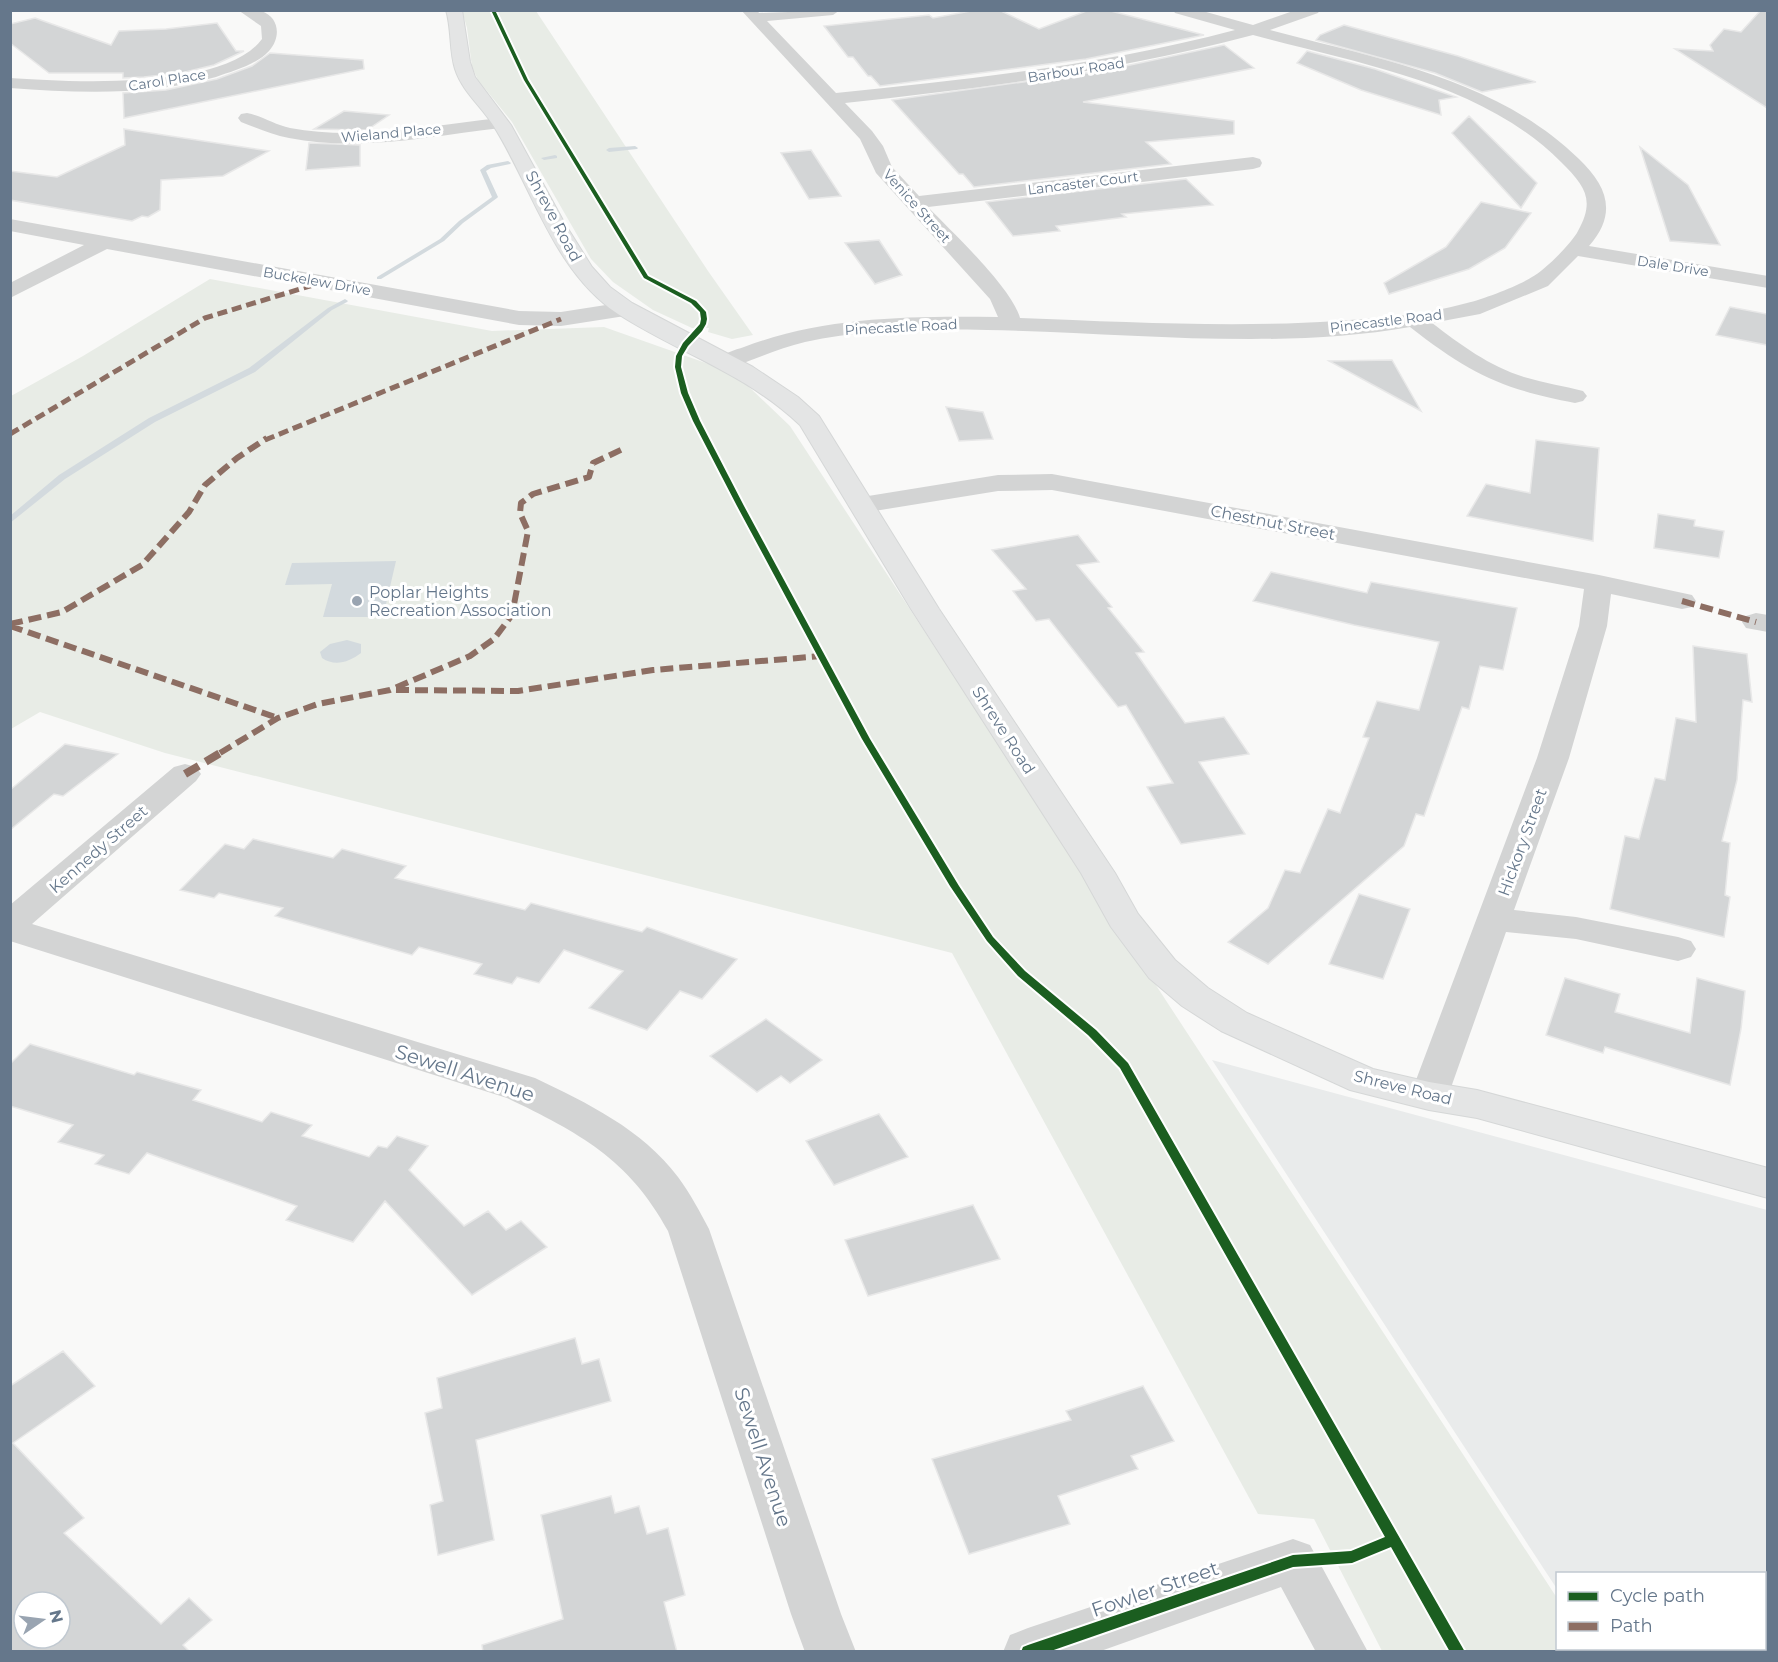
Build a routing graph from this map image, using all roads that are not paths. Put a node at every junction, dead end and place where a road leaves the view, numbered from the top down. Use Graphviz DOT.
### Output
graph roads {
  1 [pos="244,10"];
  2 [pos="454,10"];
  3 [pos="832,10"];
  4 [pos="1180,10"];
  5 [pos="1313,10"];
  6 [pos="751,14"];
  7 [pos="1257,31"];
  8 [pos="10,82"];
  9 [pos="832,99"];
  10 [pos="247,118"];
  11 [pos="501,123"];
  12 [pos="1253,162"];
  13 [pos="913,203"];
  14 [pos="10,225"];
  15 [pos="103,243"];
  16 [pos="1578,250"];
  17 [pos="1767,282"];
  18 [pos="10,292"];
  19 [pos="625,309"];
  20 [pos="1415,320"];
  21 [pos="1011,324"];
  22 [pos="728,361"];
  23 [pos="1575,396"];
  24 [pos="862,505"];
  25 [pos="1599,583"];
  26 [pos="1682,601"];
  27 [pos="185,774"];
  28 [pos="1494,919"];
  29 [pos="10,924"];
  30 [pos="10,929"];
  31 [pos="1678,949"];
  32 [pos="1429,1096"];
  33 [pos="1767,1183"];
  34 [pos="831,1652"];
  35 [pos="1028,1652"];
  36 [pos="1343,1652"];
  1 -- 8 [label="street, Carol Place"];
  2 -- 11 [label="main road, Shreve Road"];
  3 -- 6 [label="street"];
  4 -- 7 [label="street, Pinecastle Road"];
  5 -- 7 [label="street, Barbour Road"];
  6 -- 9 [label="street, Venice Street"];
  7 -- 9 [label="street, Barbour Road"];
  7 -- 16 [label="street, Pinecastle Road"];
  9 -- 13 [label="street, Venice Street"];
  10 -- 11 [label="street, Wieland Place"];
  11 -- 19 [label="main road, Shreve Road"];
  12 -- 13 [label="street, Lancaster Court"];
  13 -- 21 [label="street, Venice Street"];
  14 -- 15 [label="street, Buckelew Drive"];
  15 -- 18 [label="street"];
  15 -- 19 [label="street, Buckelew Drive"];
  16 -- 17 [label="street, Dale Drive"];
  16 -- 20 [label="street, Pinecastle Road"];
  19 -- 22 [label="main road, Shreve Road"];
  20 -- 21 [label="street, Pinecastle Road"];
  20 -- 23 [label="street"];
  21 -- 22 [label="street, Pinecastle Road"];
  22 -- 24 [label="main road, Shreve Road"];
  24 -- 25 [label="street, Chestnut Street"];
  24 -- 32 [label="main road, Shreve Road"];
  25 -- 26 [label="street, Chestnut Street"];
  25 -- 28 [label="street, Hickory Street"];
  27 -- 29 [label="street, Kennedy Street"];
  28 -- 31 [label="street"];
  28 -- 32 [label="street, Hickory Street"];
  30 -- 34 [label="street, Sewell Avenue"];
  32 -- 33 [label="main road, Shreve Road"];
  35 -- 36 [label="street, Fowler Street"];
}
